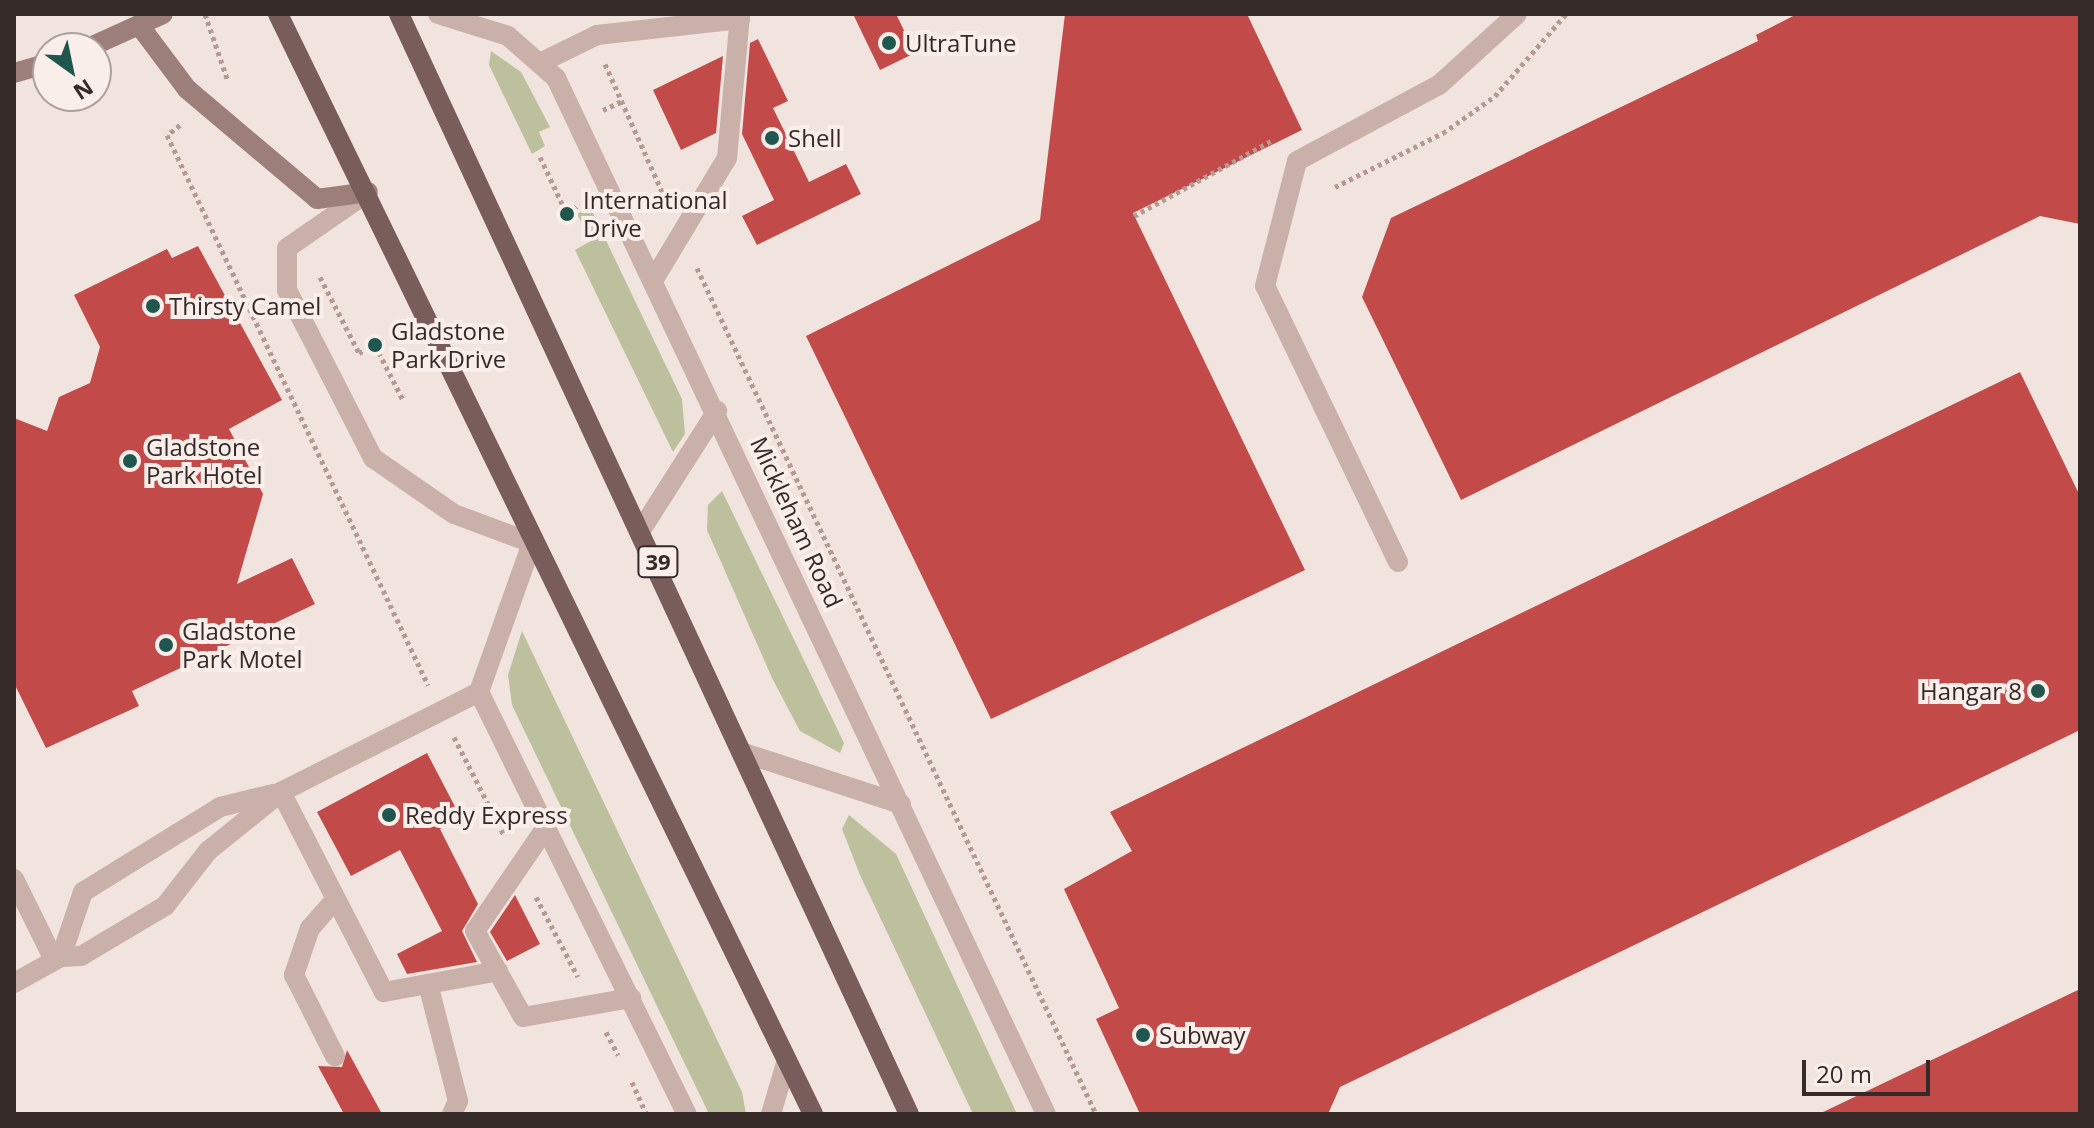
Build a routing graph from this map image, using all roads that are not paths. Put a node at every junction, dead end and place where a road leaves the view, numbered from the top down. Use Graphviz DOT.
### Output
graph roads {
  1 [pos="163,14"];
  2 [pos="278,14"];
  3 [pos="399,14"];
  4 [pos="438,14"];
  5 [pos="1517,14"];
  6 [pos="740,17"];
  7 [pos="137,20"];
  8 [pos="112,34"];
  9 [pos="544,61"];
  10 [pos="368,192"];
  11 [pos="654,279"];
  12 [pos="717,411"];
  13 [pos="643,527"];
  14 [pos="532,543"];
  15 [pos="1398,562"];
  16 [pos="479,692"];
  17 [pos="744,753"];
  18 [pos="281,792"];
  19 [pos="901,804"];
  20 [pos="547,826"];
  21 [pos="14,879"];
  22 [pos="333,902"];
  23 [pos="58,958"];
  24 [pos="498,971"];
  25 [pos="14,983"];
  26 [pos="428,984"];
  27 [pos="631,998"];
  28 [pos="335,1056"];
  29 [pos="787,1060"];
  30 [pos="452,1114"];
  31 [pos="687,1114"];
  32 [pos="771,1114"];
  33 [pos="813,1114"];
  34 [pos="909,1114"];
  35 [pos="1046,1114"];
  1 -- 7 [label="street"];
  2 -- 10 [label="main road"];
  3 -- 13 [label="main road, 39"];
  4 -- 9 [label="street, Mickleham Road"];
  5 -- 15 [label="street"];
  6 -- 9 [label="street"];
  6 -- 11 [label="street"];
  7 -- 8 [label="street"];
  7 -- 10 [label="street"];
  9 -- 11 [label="street, Mickleham Road"];
  10 -- 14 [label="main road"];
  10 -- 14 [label="street"];
  11 -- 12 [label="street, Mickleham Road"];
  12 -- 13 [label="street"];
  12 -- 19 [label="street, Mickleham Road"];
  13 -- 17 [label="main road, 39"];
  14 -- 16 [label="street"];
  14 -- 29 [label="main road"];
  16 -- 18 [label="street"];
  16 -- 20 [label="street"];
  17 -- 19 [label="street"];
  17 -- 34 [label="main road, 39"];
  18 -- 22 [label="street"];
  18 -- 23 [label="street"];
  18 -- 23 [label="street"];
  19 -- 35 [label="street, Mickleham Road"];
  20 -- 24 [label="street"];
  20 -- 27 [label="street"];
  21 -- 23 [label="street"];
  22 -- 26 [label="street"];
  22 -- 28 [label="street"];
  23 -- 25 [label="street"];
  24 -- 26 [label="street"];
  24 -- 27 [label="street"];
  26 -- 30 [label="street"];
  27 -- 31 [label="street"];
  29 -- 32 [label="street"];
  29 -- 33 [label="main road"];
}
